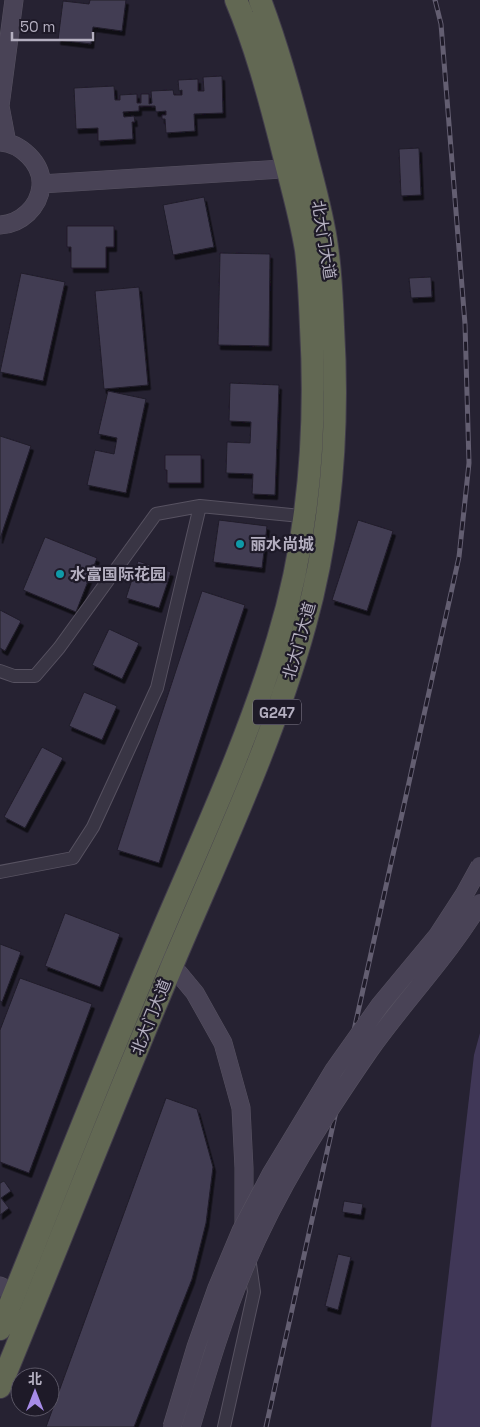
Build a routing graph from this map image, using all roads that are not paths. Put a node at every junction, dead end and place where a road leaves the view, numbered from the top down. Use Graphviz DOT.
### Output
graph roads {
  1 [pos="14,0"];
  2 [pos="236,0"];
  3 [pos="260,0"];
  4 [pos="4,142"];
  5 [pos="310,167"];
  6 [pos="287,169"];
  7 [pos="41,184"];
  8 [pos="0,225"];
  9 [pos="200,506"];
  10 [pos="305,516"];
  11 [pos="327,518"];
  12 [pos="0,670"];
  13 [pos="480,866"];
  14 [pos="0,872"];
  15 [pos="480,903"];
  16 [pos="156,946"];
  17 [pos="172,965"];
  18 [pos="244,1225"];
  19 [pos="7,1289"];
  20 [pos="35,1302"];
  21 [pos="0,1329"];
  22 [pos="0,1387"];
  23 [pos="172,1427"];
  24 [pos="192,1427"];
  25 [pos="224,1427"];
  1 -- 4 [label="main road"];
  2 -- 6 [label="highway, 北大门大道 / G247"];
  3 -- 5 [label="highway, 北大门大道 / G247"];
  4 -- 7 [label="main road"];
  5 -- 6 [label="main road"];
  5 -- 11 [label="highway, 北大门大道 / G247"];
  6 -- 7 [label="main road"];
  6 -- 10 [label="highway, 北大门大道 / G247"];
  7 -- 8 [label="main road"];
  9 -- 10 [label="street"];
  9 -- 12 [label="street"];
  9 -- 14 [label="street"];
  10 -- 11 [label="street"];
  10 -- 16 [label="highway, 北大门大道 / G247"];
  11 -- 17 [label="highway, 北大门大道 / G247"];
  13 -- 23 [label="main road, bridge"];
  15 -- 24 [label="main road, bridge"];
  16 -- 17 [label="main road"];
  16 -- 19 [label="highway, 北大门大道 / G247"];
  17 -- 18 [label="main road"];
  17 -- 20 [label="highway, 北大门大道 / G247"];
  18 -- 24 [label="main road"];
  18 -- 25 [label="street"];
  19 -- 20 [label="main road"];
  19 -- 21 [label="highway, 北大门大道 / G247"];
  20 -- 22 [label="highway, 北大门大道 / G247"];
}
